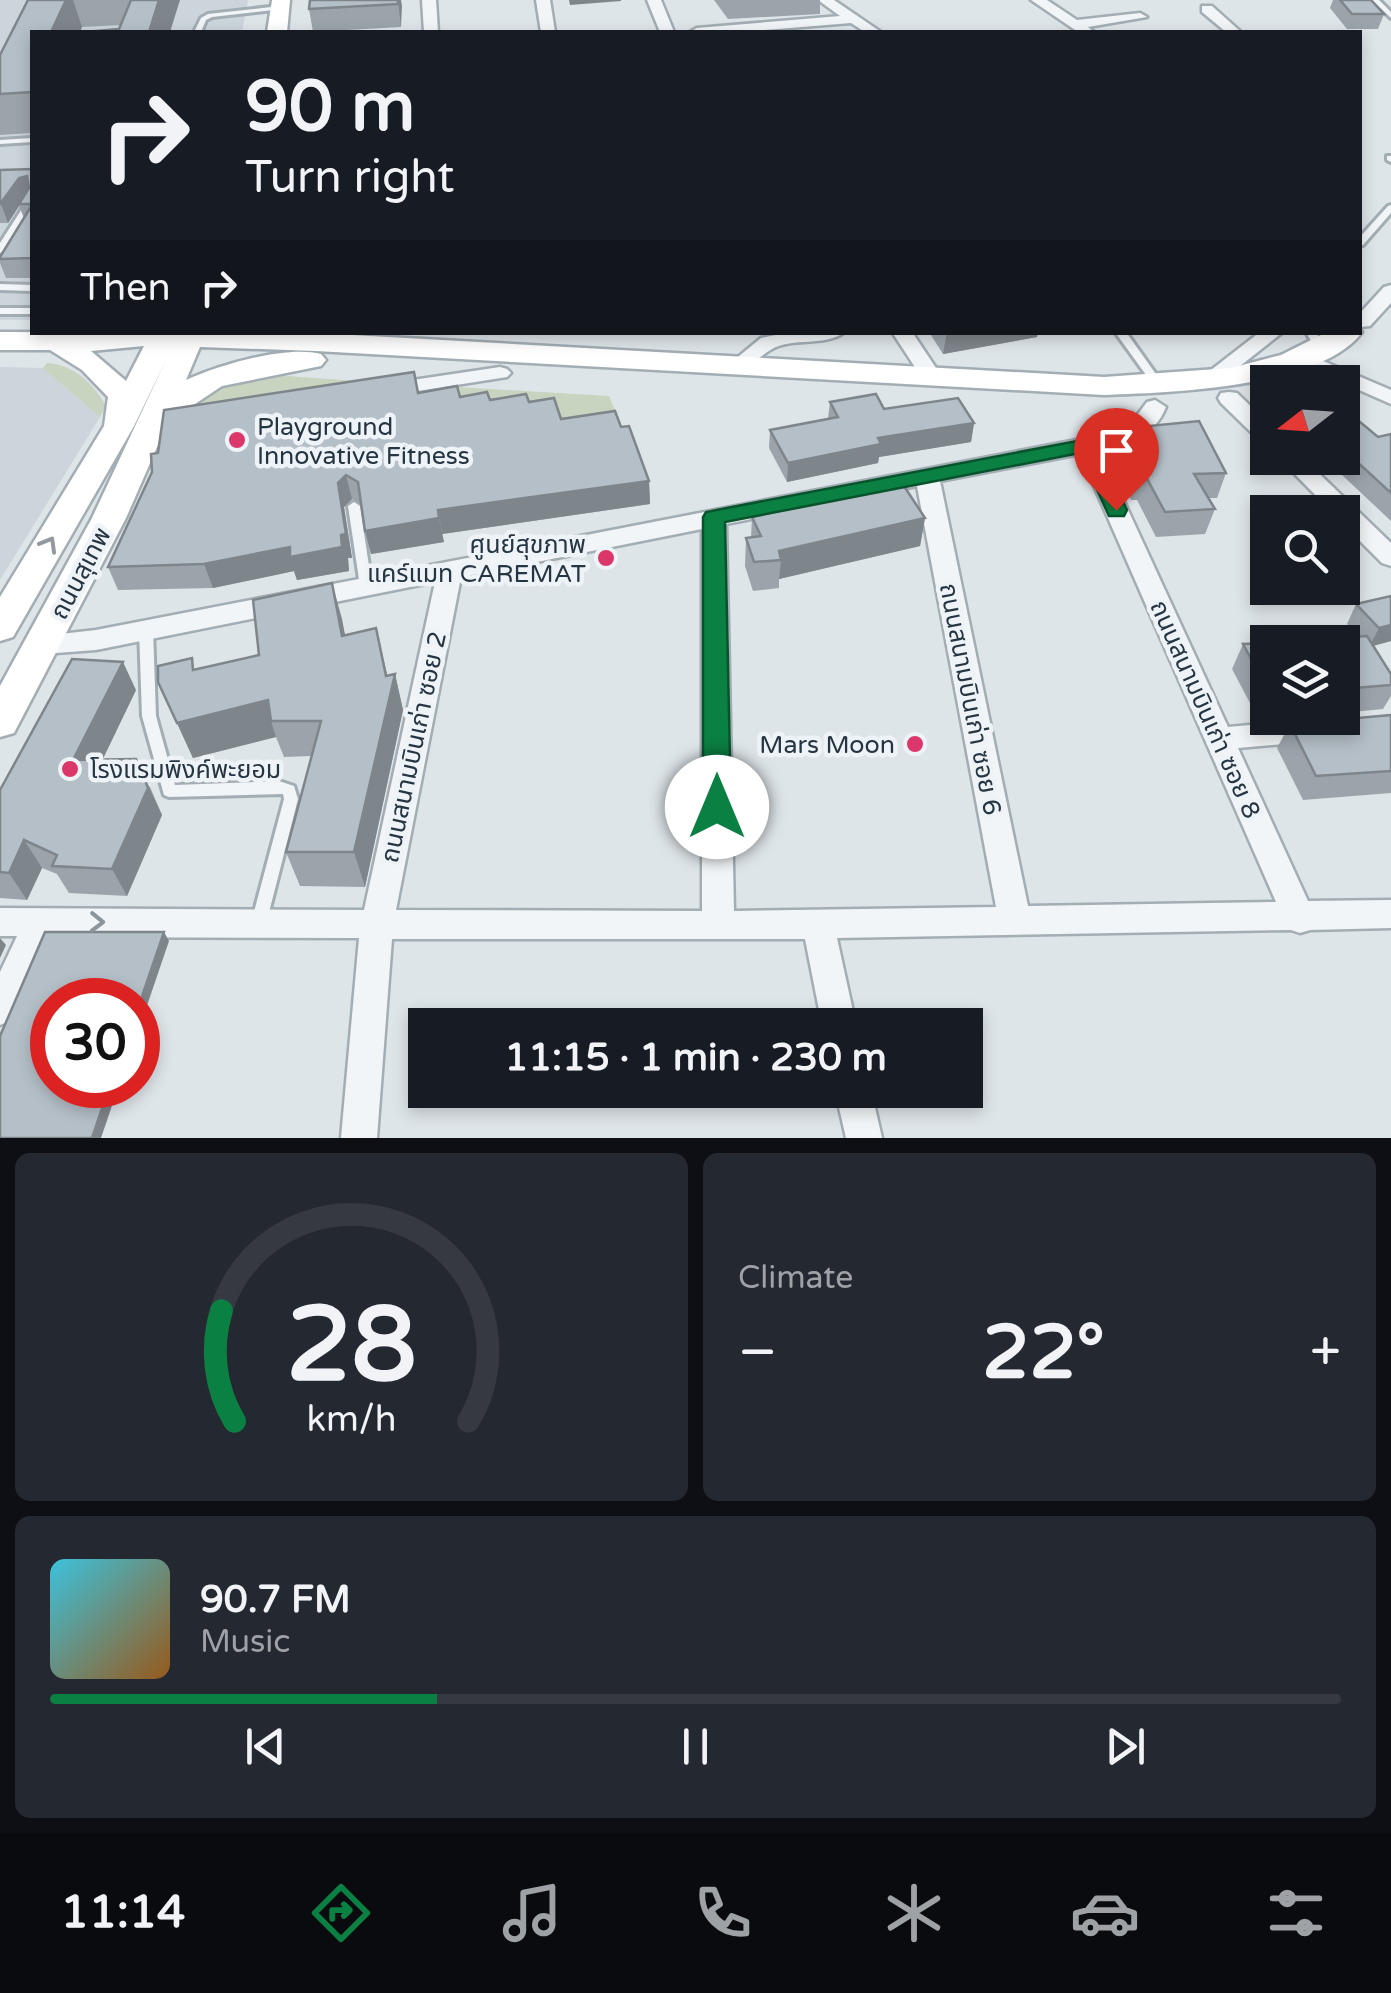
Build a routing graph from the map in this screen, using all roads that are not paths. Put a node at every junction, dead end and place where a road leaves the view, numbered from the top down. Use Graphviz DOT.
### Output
graph roads {
  1 [pos="429,0"];
  2 [pos="543,0"];
  3 [pos="654,0"];
  4 [pos="825,0"];
  5 [pos="1038,0"];
  6 [pos="1376,0"];
  7 [pos="281,4"];
  8 [pos="1206,9"];
  9 [pos="1391,16"];
  10 [pos="1140,17"];
  11 [pos="854,19"];
  12 [pos="1081,28"];
  13 [pos="199,30"];
  14 [pos="277,30"];
  15 [pos="431,30"];
  16 [pos="548,30"];
  17 [pos="666,30"];
  18 [pos="721,30"];
  19 [pos="871,30"];
  20 [pos="1232,30"];
  21 [pos="30,140"];
  22 [pos="0,142"];
  23 [pos="30,203"];
  24 [pos="1391,208"];
  25 [pos="19,220"];
  26 [pos="0,221"];
  27 [pos="1362,242"];
  28 [pos="0,250"];
  29 [pos="4,287"];
  30 [pos="30,288"];
  31 [pos="1391,291"];
  32 [pos="0,298"];
  33 [pos="30,310"];
  34 [pos="0,311"];
  35 [pos="1362,322"];
  36 [pos="278,335"];
  37 [pos="815,335"];
  38 [pos="904,335"];
  39 [pos="1122,335"];
  40 [pos="1270,335"];
  41 [pos="1343,335"];
  42 [pos="103,338"];
  43 [pos="0,341"];
  44 [pos="175,341"];
  45 [pos="55,342"];
  46 [pos="1318,350"];
  47 [pos="313,351"];
  48 [pos="737,366"];
  49 [pos="500,373"];
  50 [pos="931,377"];
  51 [pos="1219,389"];
  52 [pos="1250,389"];
  53 [pos="368,393"];
  54 [pos="1391,398"];
  55 [pos="1161,399"];
  56 [pos="1250,419"];
  57 [pos="151,424"];
  58 [pos="1087,445"];
  59 [pos="1307,475"];
  60 [pos="927,476"];
  61 [pos="354,506"];
  62 [pos="714,517"];
  63 [pos="1391,557"];
  64 [pos="450,570"];
  65 [pos="366,586"];
  66 [pos="0,628"];
  67 [pos="146,629"];
  68 [pos="43,644"];
  69 [pos="0,722"];
  70 [pos="1271,735"];
  71 [pos="1219,740"];
  72 [pos="1391,914"];
  73 [pos="1300,919"];
  74 [pos="0,922"];
  75 [pos="40,922"];
  76 [pos="1014,922"];
  77 [pos="258,923"];
  78 [pos="377,923"];
  79 [pos="818,924"];
  80 [pos="718,926"];
  81 [pos="835,1008"];
  82 [pos="0,1009"];
  83 [pos="857,1108"];
  84 [pos="360,1138"];
  85 [pos="864,1138"];
  1 -- 15 [label="street"];
  2 -- 16 [label="street"];
  3 -- 17 [label="street"];
  4 -- 11 [label="street"];
  5 -- 12 [label="street"];
  6 -- 9 [label="lane"];
  7 -- 13 [label="lane"];
  7 -- 14 [label="street"];
  8 -- 20 [label="street"];
  10 -- 12 [label="street"];
  11 -- 18 [label="street"];
  11 -- 19 [label="street"];
  21 -- 22 [label="lane"];
  23 -- 25 [label="lane"];
  24 -- 27 [label="lane"];
  25 -- 26 [label="lane"];
  25 -- 28 [label="lane"];
  29 -- 30 [label="lane"];
  29 -- 32 [label="lane"];
  31 -- 35 [label="street"];
  33 -- 34 [label="lane"];
  36 -- 47 [label="street"];
  37 -- 48 [label="street"];
  38 -- 50 [label="street"];
  39 -- 55 [label="lane"];
  40 -- 51 [label="street"];
  41 -- 46 [label="street"];
  42 -- 44 [label="street"];
  42 -- 45 [label="street"];
  43 -- 45 [label="street"];
  44 -- 47 [label="street"];
  44 -- 57 [label="street"];
  45 -- 57 [label="street"];
  46 -- 51 [label="street"];
  46 -- 54 [label="street"];
  47 -- 48 [label="street"];
  47 -- 49 [label="street"];
  47 -- 57 [label="street"];
  48 -- 50 [label="street"];
  49 -- 53 [label="street"];
  49 -- 55 [label="street"];
  50 -- 55 [label="street"];
  51 -- 52 [label="street"];
  51 -- 55 [label="street"];
  51 -- 56 [label="street"];
  55 -- 58 [label="street"];
  66 -- 57 [label="street, ถนนสุเทพ, one-way"];
  57 -- 68 [label="street, ถนนสุเทพ"];
  58 -- 60 [label="street"];
  58 -- 71 [label="street, ถนนสนามบินเก่า ซอย 8"];
  59 -- 63 [label="street"];
  60 -- 62 [label="street"];
  60 -- 76 [label="street, ถนนสนามบินเก่า ซอย 6"];
  61 -- 65 [label="lane"];
  62 -- 64 [label="street"];
  62 -- 80 [label="street"];
  64 -- 65 [label="street"];
  64 -- 78 [label="street, ถนนสนามบินเก่า ซอย 2"];
  65 -- 67 [label="street"];
  67 -- 68 [label="street"];
  67 -- 77 [label="lane"];
  68 -- 69 [label="street, ถนนสุเทพ"];
  70 -- 71 [label="street"];
  71 -- 73 [label="street, ถนนสนามบินเก่า ซอย 8"];
  72 -- 73 [label="street"];
  73 -- 76 [label="street"];
  74 -- 75 [label="street"];
  75 -- 77 [label="street, one-way"];
  75 -- 82 [label="street"];
  76 -- 79 [label="street"];
  77 -- 78 [label="street"];
  78 -- 80 [label="street"];
  78 -- 84 [label="street, ถนนสนามบินเก่า ซอย 2"];
  79 -- 80 [label="street"];
  79 -- 81 [label="street"];
  83 -- 85 [label="street"];
}
